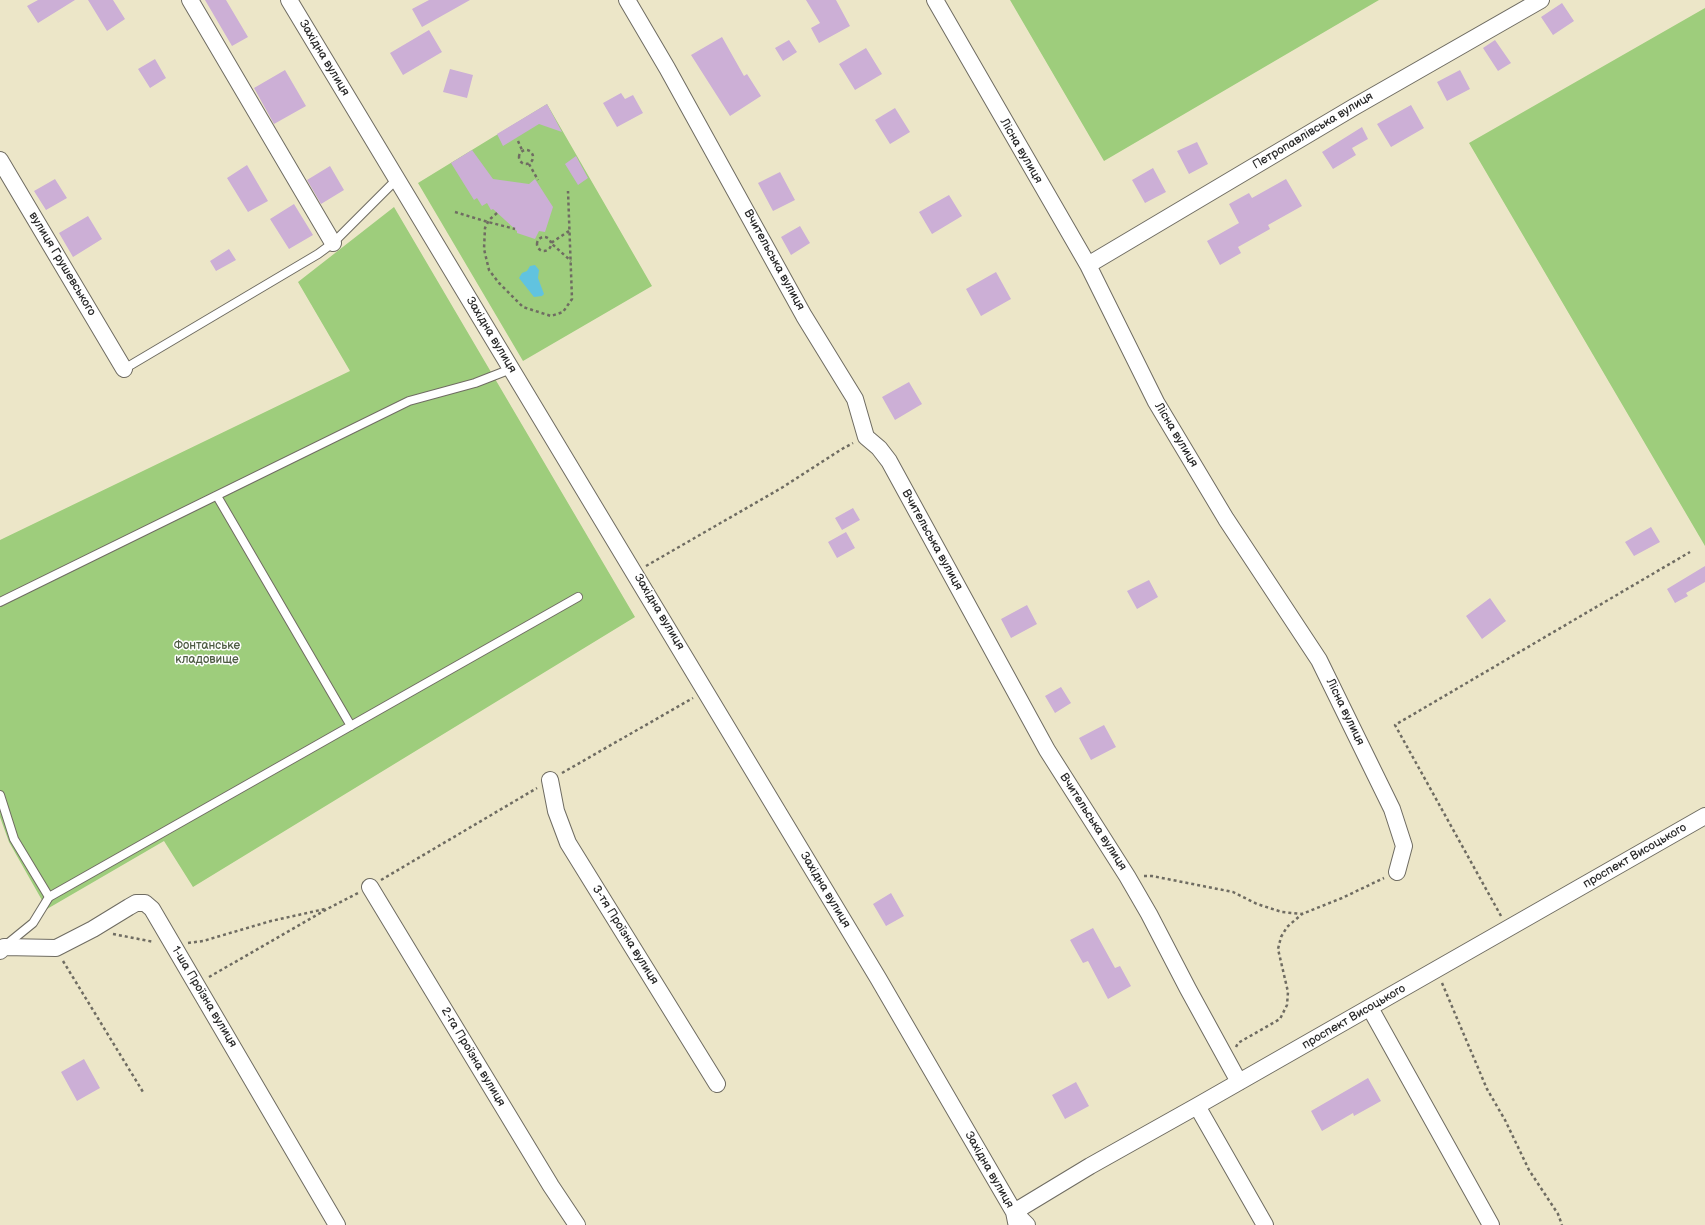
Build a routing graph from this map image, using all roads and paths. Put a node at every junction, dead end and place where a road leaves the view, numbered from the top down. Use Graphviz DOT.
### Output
graph roads {
  1 [pos="190,0"];
  2 [pos="289,0"];
  3 [pos="627,0"];
  4 [pos="935,0"];
  5 [pos="1541,0"];
  6 [pos="518,141"];
  7 [pos="522,150"];
  8 [pos="0,160"];
  9 [pos="529,164"];
  10 [pos="397,179"];
  11 [pos="538,180"];
  12 [pos="568,191"];
  13 [pos="455,212"];
  14 [pos="496,213"];
  15 [pos="488,222"];
  16 [pos="515,228"];
  17 [pos="570,231"];
  18 [pos="551,242"];
  19 [pos="333,243"];
  20 [pos="571,261"];
  21 [pos="1088,265"];
  22 [pos="124,369"];
  23 [pos="511,369"];
  24 [pos="866,437"];
  25 [pos="217,496"];
  26 [pos="1690,552"];
  27 [pos="635,572"];
  28 [pos="578,597"];
  29 [pos="0,602"];
  30 [pos="706,691"];
  31 [pos="352,726"];
  32 [pos="550,780"];
  33 [pos="0,795"];
  34 [pos="1705,816"];
  35 [pos="1397,872"];
  36 [pos="1127,876"];
  37 [pos="370,887"];
  38 [pos="49,897"];
  39 [pos="329,908"];
  40 [pos="1302,914"];
  41 [pos="1508,929"];
  42 [pos="93,930"];
  43 [pos="173,946"];
  44 [pos="56,948"];
  45 [pos="2,949"];
  46 [pos="1435,970"];
  47 [pos="197,984"];
  48 [pos="1370,1008"];
  49 [pos="1228,1062"];
  50 [pos="1239,1082"];
  51 [pos="717,1084"];
  52 [pos="143,1092"];
  53 [pos="1197,1106"];
  54 [pos="1015,1219"];
  55 [pos="337,1225"];
  56 [pos="577,1225"];
  57 [pos="1027,1225"];
  58 [pos="1265,1225"];
  59 [pos="1492,1225"];
  60 [pos="1562,1225"];
  1 -- 19 [label="street"];
  2 -- 10 [label="street, Західна вулиця"];
  3 -- 24 [label="street, Вчительська вулиця"];
  4 -- 21 [label="street, Лісна вулиця"];
  5 -- 21 [label="street, Петропавлівська вулиця"];
  6 -- 7 [label="path"];
  7 -- 9 [label="path"];
  7 -- 9 [label="path"];
  8 -- 22 [label="street, вулиця Грушевського"];
  9 -- 11 [label="path"];
  10 -- 19 [label="lane"];
  10 -- 23 [label="street, Західна вулиця"];
  12 -- 17 [label="path"];
  13 -- 15 [label="path"];
  14 -- 15 [label="path"];
  15 -- 16 [label="path"];
  15 -- 20 [label="path"];
  17 -- 18 [label="path"];
  17 -- 20 [label="path"];
  18 -- 18 [label="path"];
  18 -- 20 [label="path"];
  19 -- 22 [label="lane"];
  21 -- 35 [label="street, Лісна вулиця"];
  23 -- 25 [label="lane"];
  23 -- 27 [label="street, Західна вулиця"];
  24 -- 27 [label="path"];
  24 -- 36 [label="street, Вчительська вулиця"];
  25 -- 29 [label="lane"];
  25 -- 31 [label="lane"];
  26 -- 41 [label="path"];
  27 -- 30 [label="street, Західна вулиця"];
  28 -- 31 [label="lane"];
  30 -- 32 [label="path"];
  30 -- 54 [label="street, Західна вулиця"];
  31 -- 38 [label="lane"];
  32 -- 37 [label="path"];
  32 -- 51 [label="street, 3-тя Проїзна вулиця"];
  33 -- 38 [label="lane"];
  34 -- 41 [label="street, проспект Висоцького"];
  35 -- 40 [label="path"];
  36 -- 40 [label="path"];
  36 -- 49 [label="street, Вчительська вулиця"];
  37 -- 39 [label="path"];
  37 -- 56 [label="street, 2-га Проїзна вулиця"];
  38 -- 45 [label="lane"];
  39 -- 43 [label="path"];
  39 -- 47 [label="path"];
  40 -- 49 [label="path"];
  41 -- 46 [label="street, проспект Висоцького"];
  42 -- 43 [label="path"];
  42 -- 43 [label="street, 1-ша Проїзна вулиця"];
  42 -- 44 [label="street, 1-ша Проїзна вулиця"];
  43 -- 47 [label="street, 1-ша Проїзна вулиця"];
  44 -- 45 [label="street, 1-ша Проїзна вулиця"];
  44 -- 52 [label="path"];
  46 -- 48 [label="street, проспект Висоцького"];
  46 -- 60 [label="path"];
  47 -- 55 [label="street, 1-ша Проїзна вулиця"];
  48 -- 50 [label="street, проспект Висоцького"];
  48 -- 59 [label="street"];
  49 -- 50 [label="street, Вчительська вулиця"];
  50 -- 53 [label="street, проспект Висоцького"];
  53 -- 54 [label="street, проспект Висоцького"];
  53 -- 58 [label="street"];
  54 -- 57 [label="street, Західна вулиця"];
}
